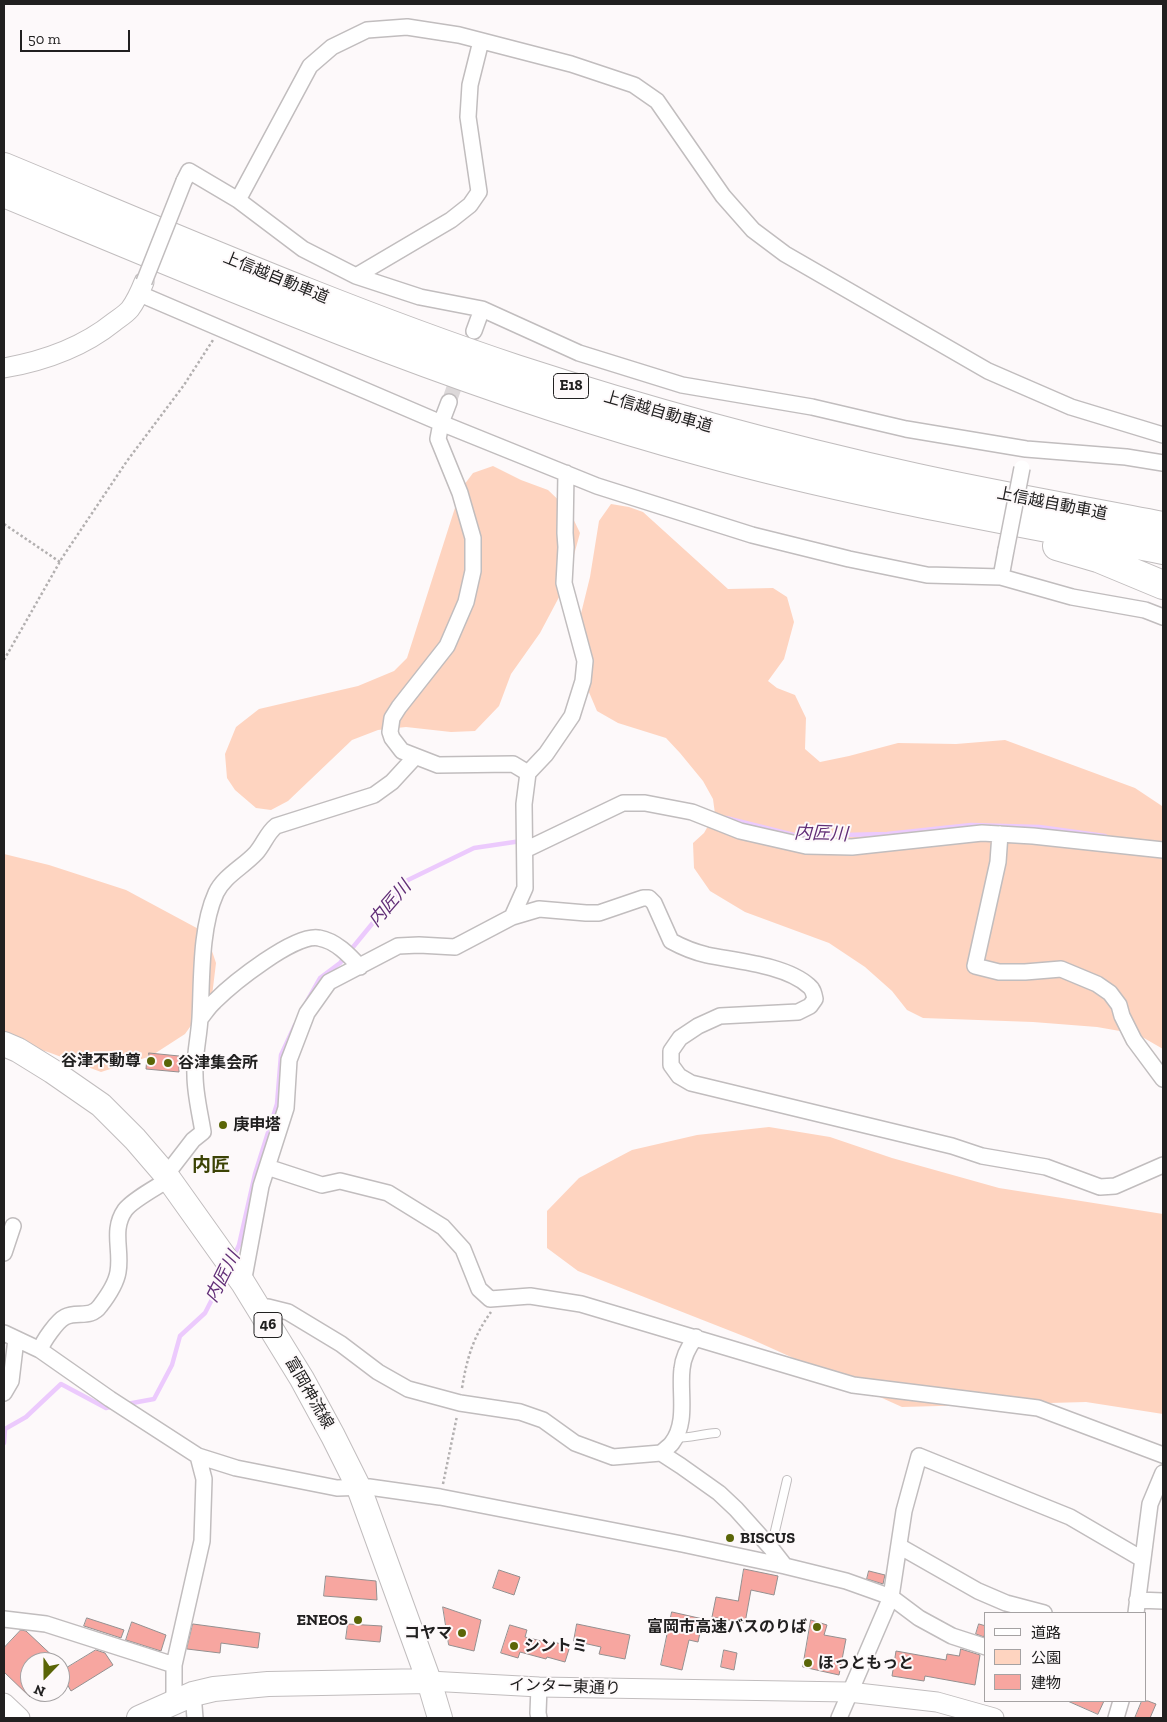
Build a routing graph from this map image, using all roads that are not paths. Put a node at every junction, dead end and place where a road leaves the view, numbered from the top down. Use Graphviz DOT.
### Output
graph roads {
  1 [pos="481,41"];
  2 [pos="4,167"];
  3 [pos="4,193"];
  4 [pos="238,200"];
  5 [pos="356,276"];
  6 [pos="142,288"];
  7 [pos="482,309"];
  8 [pos="474,331"];
  9 [pos="4,368"];
  10 [pos="449,402"];
  11 [pos="441,423"];
  12 [pos="1163,435"];
  13 [pos="1026,449"];
  14 [pos="703,452"];
  15 [pos="1163,463"];
  16 [pos="566,473"];
  17 [pos="1157,524"];
  18 [pos="1163,550"];
  19 [pos="1001,577"];
  20 [pos="1163,585"];
  21 [pos="1163,617"];
  22 [pos="415,757"];
  23 [pos="528,773"];
  24 [pos="1000,834"];
  25 [pos="525,850"];
  26 [pos="1163,850"];
  27 [pos="512,917"];
  28 [pos="360,966"];
  29 [pos="200,1019"];
  30 [pos="4,1044"];
  31 [pos="1163,1079"];
  32 [pos="1163,1165"];
  33 [pos="267,1167"];
  34 [pos="168,1177"];
  35 [pos="13,1226"];
  36 [pos="4,1253"];
  37 [pos="243,1282"];
  38 [pos="260,1310"];
  39 [pos="10,1336"];
  40 [pos="696,1337"];
  41 [pos="40,1350"];
  42 [pos="4,1393"];
  43 [pos="716,1434"];
  44 [pos="674,1438"];
  45 [pos="661,1454"];
  46 [pos="1163,1455"];
  47 [pos="198,1456"];
  48 [pos="1163,1473"];
  49 [pos="787,1480"];
  50 [pos="359,1488"];
  51 [pos="899,1546"];
  52 [pos="771,1548"];
  53 [pos="1142,1559"];
  54 [pos="784,1566"];
  55 [pos="891,1597"];
  56 [pos="1163,1601"];
  57 [pos="1136,1607"];
  58 [pos="1040,1612"];
  59 [pos="4,1619"];
  60 [pos="984,1646"];
  61 [pos="174,1666"];
  62 [pos="429,1681"];
  63 [pos="539,1687"];
  64 [pos="849,1692"];
  65 [pos="183,1698"];
  66 [pos="1121,1702"];
  67 [pos="4,1703"];
  68 [pos="20,1718"];
  69 [pos="139,1718"];
  70 [pos="195,1718"];
  71 [pos="440,1718"];
  72 [pos="539,1718"];
  73 [pos="839,1718"];
  74 [pos="994,1718"];
  75 [pos="1116,1718"];
  1 -- 4 [label="street"];
  1 -- 5 [label="street"];
  1 -- 12 [label="street"];
  2 -- 17 [label="highway, 上信越自動車道 / E18"];
  3 -- 14 [label="highway, 上信越自動車道 / E18"];
  4 -- 5 [label="street"];
  4 -- 6 [label="street, bridge"];
  5 -- 7 [label="street"];
  6 -- 9 [label="street"];
  6 -- 11 [label="street"];
  7 -- 8 [label="street"];
  7 -- 13 [label="street"];
  10 -- 11 [label="street"];
  11 -- 16 [label="street"];
  11 -- 22 [label="street"];
  13 -- 15 [label="street"];
  13 -- 19 [label="street, bridge"];
  14 -- 18 [label="highway, 上信越自動車道 / E18"];
  14 -- 20 [label="highway"];
  16 -- 19 [label="street"];
  16 -- 23 [label="street"];
  19 -- 21 [label="street"];
  22 -- 23 [label="street"];
  22 -- 29 [label="street"];
  23 -- 25 [label="street"];
  24 -- 25 [label="street"];
  24 -- 26 [label="street"];
  24 -- 31 [label="street"];
  25 -- 27 [label="street"];
  27 -- 28 [label="street"];
  27 -- 32 [label="street"];
  28 -- 29 [label="street"];
  28 -- 33 [label="street"];
  29 -- 34 [label="street"];
  30 -- 34 [label="main road, 富岡神流線 / 46"];
  33 -- 37 [label="street"];
  33 -- 40 [label="street"];
  34 -- 37 [label="main road, 富岡神流線 / 46"];
  34 -- 41 [label="street"];
  35 -- 36 [label="street"];
  37 -- 38 [label="main road, 富岡神流線 / 46"];
  38 -- 45 [label="street"];
  38 -- 50 [label="main road, 富岡神流線 / 46"];
  39 -- 41 [label="street"];
  39 -- 42 [label="street"];
  40 -- 44 [label="street"];
  40 -- 46 [label="street"];
  41 -- 47 [label="street"];
  43 -- 44 [label="lane"];
  44 -- 45 [label="street"];
  45 -- 52 [label="street"];
  47 -- 50 [label="street"];
  47 -- 61 [label="street"];
  48 -- 53 [label="street"];
  49 -- 52 [label="lane"];
  50 -- 54 [label="street"];
  50 -- 62 [label="main road, 富岡神流線 / 46"];
  51 -- 53 [label="street"];
  51 -- 55 [label="street"];
  51 -- 58 [label="street"];
  52 -- 54 [label="street"];
  53 -- 57 [label="street"];
  54 -- 55 [label="street"];
  55 -- 60 [label="street"];
  55 -- 64 [label="street"];
  56 -- 57 [label="street"];
  59 -- 61 [label="street"];
  61 -- 65 [label="street"];
  62 -- 63 [label="street, インター東通り"];
  62 -- 65 [label="main road, インター東通り"];
  62 -- 71 [label="main road, 富岡神流線 / 46"];
  63 -- 64 [label="street, インター東通り"];
  63 -- 72 [label="street"];
  64 -- 73 [label="street"];
  64 -- 74 [label="street, インター東通り"];
  65 -- 69 [label="main road, インター東通り"];
  65 -- 70 [label="street"];
  66 -- 75 [label="street"];
  67 -- 68 [label="street"];
}
